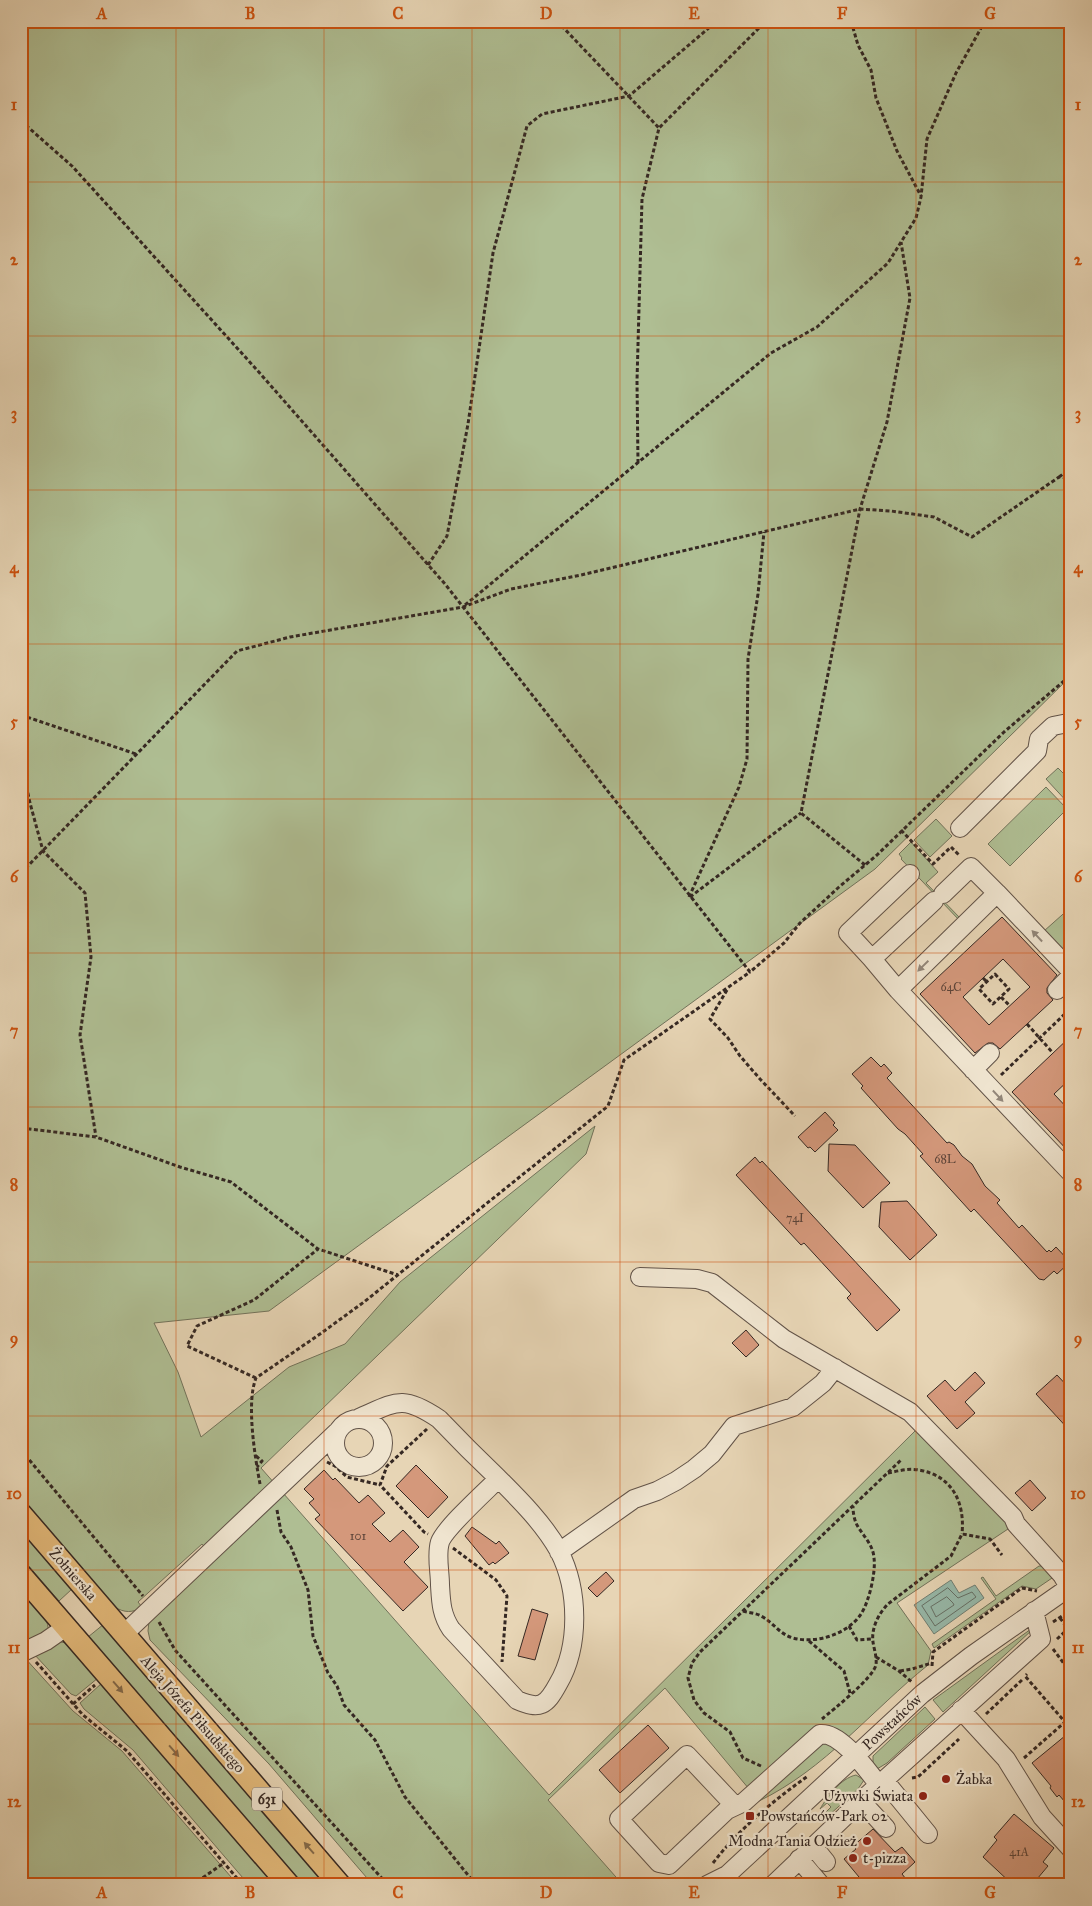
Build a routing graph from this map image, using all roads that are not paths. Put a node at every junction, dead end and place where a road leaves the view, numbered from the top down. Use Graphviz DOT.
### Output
graph roads {
  1 [pos="1070,723"];
  2 [pos="960,828"];
  3 [pos="910,874"];
  4 [pos="997,893"];
  5 [pos="872,959"];
  6 [pos="1071,971"];
  7 [pos="1071,976"];
  8 [pos="898,990"];
  9 [pos="1057,990"];
  10 [pos="990,1053"];
  11 [pos="973,1070"];
  12 [pos="1069,1167"];
  13 [pos="640,1277"];
  14 [pos="835,1368"];
  15 [pos="358,1418"];
  16 [pos="338,1431"];
  17 [pos="498,1479"];
  18 [pos="21,1514"];
  19 [pos="559,1552"];
  20 [pos="21,1575"];
  21 [pos="1070,1586"];
  22 [pos="1034,1611"];
  23 [pos="66,1627"];
  24 [pos="124,1634"];
  25 [pos="21,1653"];
  26 [pos="961,1710"];
  27 [pos="854,1756"];
  28 [pos="882,1782"];
  29 [pos="861,1801"];
  30 [pos="735,1806"];
  31 [pos="886,1828"];
  32 [pos="928,1834"];
  33 [pos="813,1846"];
  34 [pos="1071,1849"];
  35 [pos="799,1859"];
  36 [pos="826,1862"];
  37 [pos="724,1880"];
  38 [pos="289,1885"];
  39 [pos="340,1885"];
  40 [pos="707,1885"];
  41 [pos="772,1885"];
  42 [pos="821,1885"];
  1 -- 2 [label="street"];
  3 -- 5 [label="street"];
  4 -- 5 [label="street"];
  6 -- 4 [label="street, one-way"];
  4 -- 8 [label="street, one-way"];
  5 -- 8 [label="street"];
  7 -- 9 [label="street"];
  8 -- 11 [label="street"];
  10 -- 11 [label="street"];
  11 -- 12 [label="street, one-way"];
  13 -- 14 [label="street"];
  14 -- 19 [label="street"];
  14 -- 21 [label="street"];
  15 -- 16 [label="street"];
  15 -- 16 [label="street"];
  15 -- 17 [label="street"];
  16 -- 24 [label="street"];
  17 -- 19 [label="street"];
  17 -- 19 [label="street"];
  18 -- 24 [label="main road, Żołnierska / 631"];
  20 -- 23 [label="main road, 631"];
  21 -- 22 [label="street, Powstańców"];
  22 -- 26 [label="street"];
  22 -- 27 [label="street, Powstańców"];
  23 -- 25 [label="street"];
  23 -- 38 [label="main road, 631, one-way"];
  39 -- 24 [label="main road, Aleja Józefa Piłsudskiego / 631, one-way"];
  26 -- 28 [label="street"];
  26 -- 34 [label="street"];
  27 -- 28 [label="street"];
  27 -- 30 [label="street"];
  27 -- 37 [label="street, Powstańców"];
  28 -- 29 [label="street"];
  28 -- 32 [label="street"];
  29 -- 31 [label="street"];
  29 -- 33 [label="street"];
  30 -- 30 [label="street"];
  33 -- 35 [label="street"];
  33 -- 36 [label="street"];
  35 -- 41 [label="street"];
  35 -- 42 [label="street"];
  37 -- 40 [label="street, Powstańców"];
}
